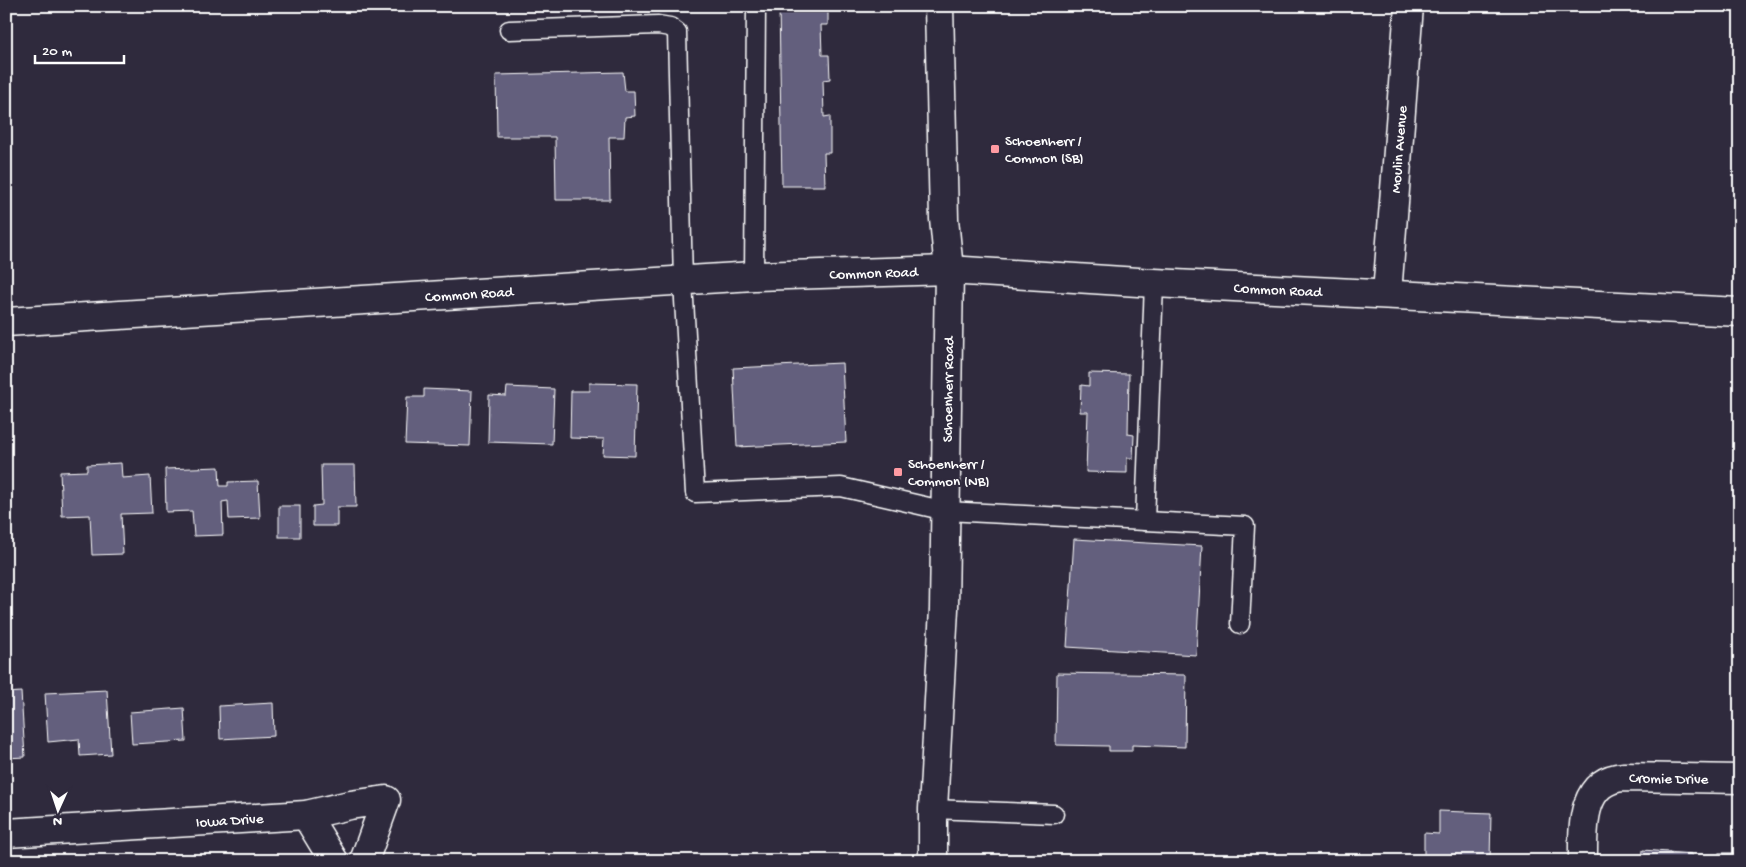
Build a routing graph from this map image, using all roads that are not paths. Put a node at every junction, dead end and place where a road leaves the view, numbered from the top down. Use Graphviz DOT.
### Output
graph roads {
  1 [pos="756,6"];
  2 [pos="939,6"];
  3 [pos="1409,6"];
  4 [pos="509,30"];
  5 [pos="949,270"];
  6 [pos="754,276"];
  7 [pos="682,282"];
  8 [pos="1154,283"];
  9 [pos="1387,294"];
  10 [pos="1740,312"];
  11 [pos="6,322"];
  12 [pos="946,511"];
  13 [pos="1144,521"];
  14 [pos="1240,624"];
  15 [pos="1740,780"];
  16 [pos="934,810"];
  17 [pos="1054,814"];
  18 [pos="306,815"];
  19 [pos="6,833"];
  20 [pos="334,861"];
  21 [pos="364,861"];
  22 [pos="933,861"];
  23 [pos="1582,861"];
  1 -- 6 [label="lane"];
  2 -- 5 [label="street, Schoenherr Road"];
  3 -- 9 [label="street, Moulin Avenue"];
  4 -- 7 [label="lane"];
  5 -- 6 [label="street, Common Road"];
  5 -- 8 [label="street, Common Road"];
  5 -- 12 [label="street, Schoenherr Road"];
  6 -- 7 [label="street, Common Road"];
  7 -- 11 [label="street, Common Road"];
  7 -- 12 [label="lane"];
  8 -- 9 [label="street, Common Road"];
  8 -- 13 [label="lane"];
  9 -- 10 [label="street, Common Road"];
  12 -- 13 [label="lane"];
  12 -- 16 [label="street, Schoenherr Road"];
  13 -- 14 [label="lane"];
  15 -- 23 [label="street, Cromie Drive"];
  16 -- 17 [label="lane"];
  16 -- 22 [label="street, Schoenherr Road"];
  18 -- 19 [label="street, Iowa Drive"];
  18 -- 20 [label="street"];
  18 -- 21 [label="street, Iowa Drive"];
}
